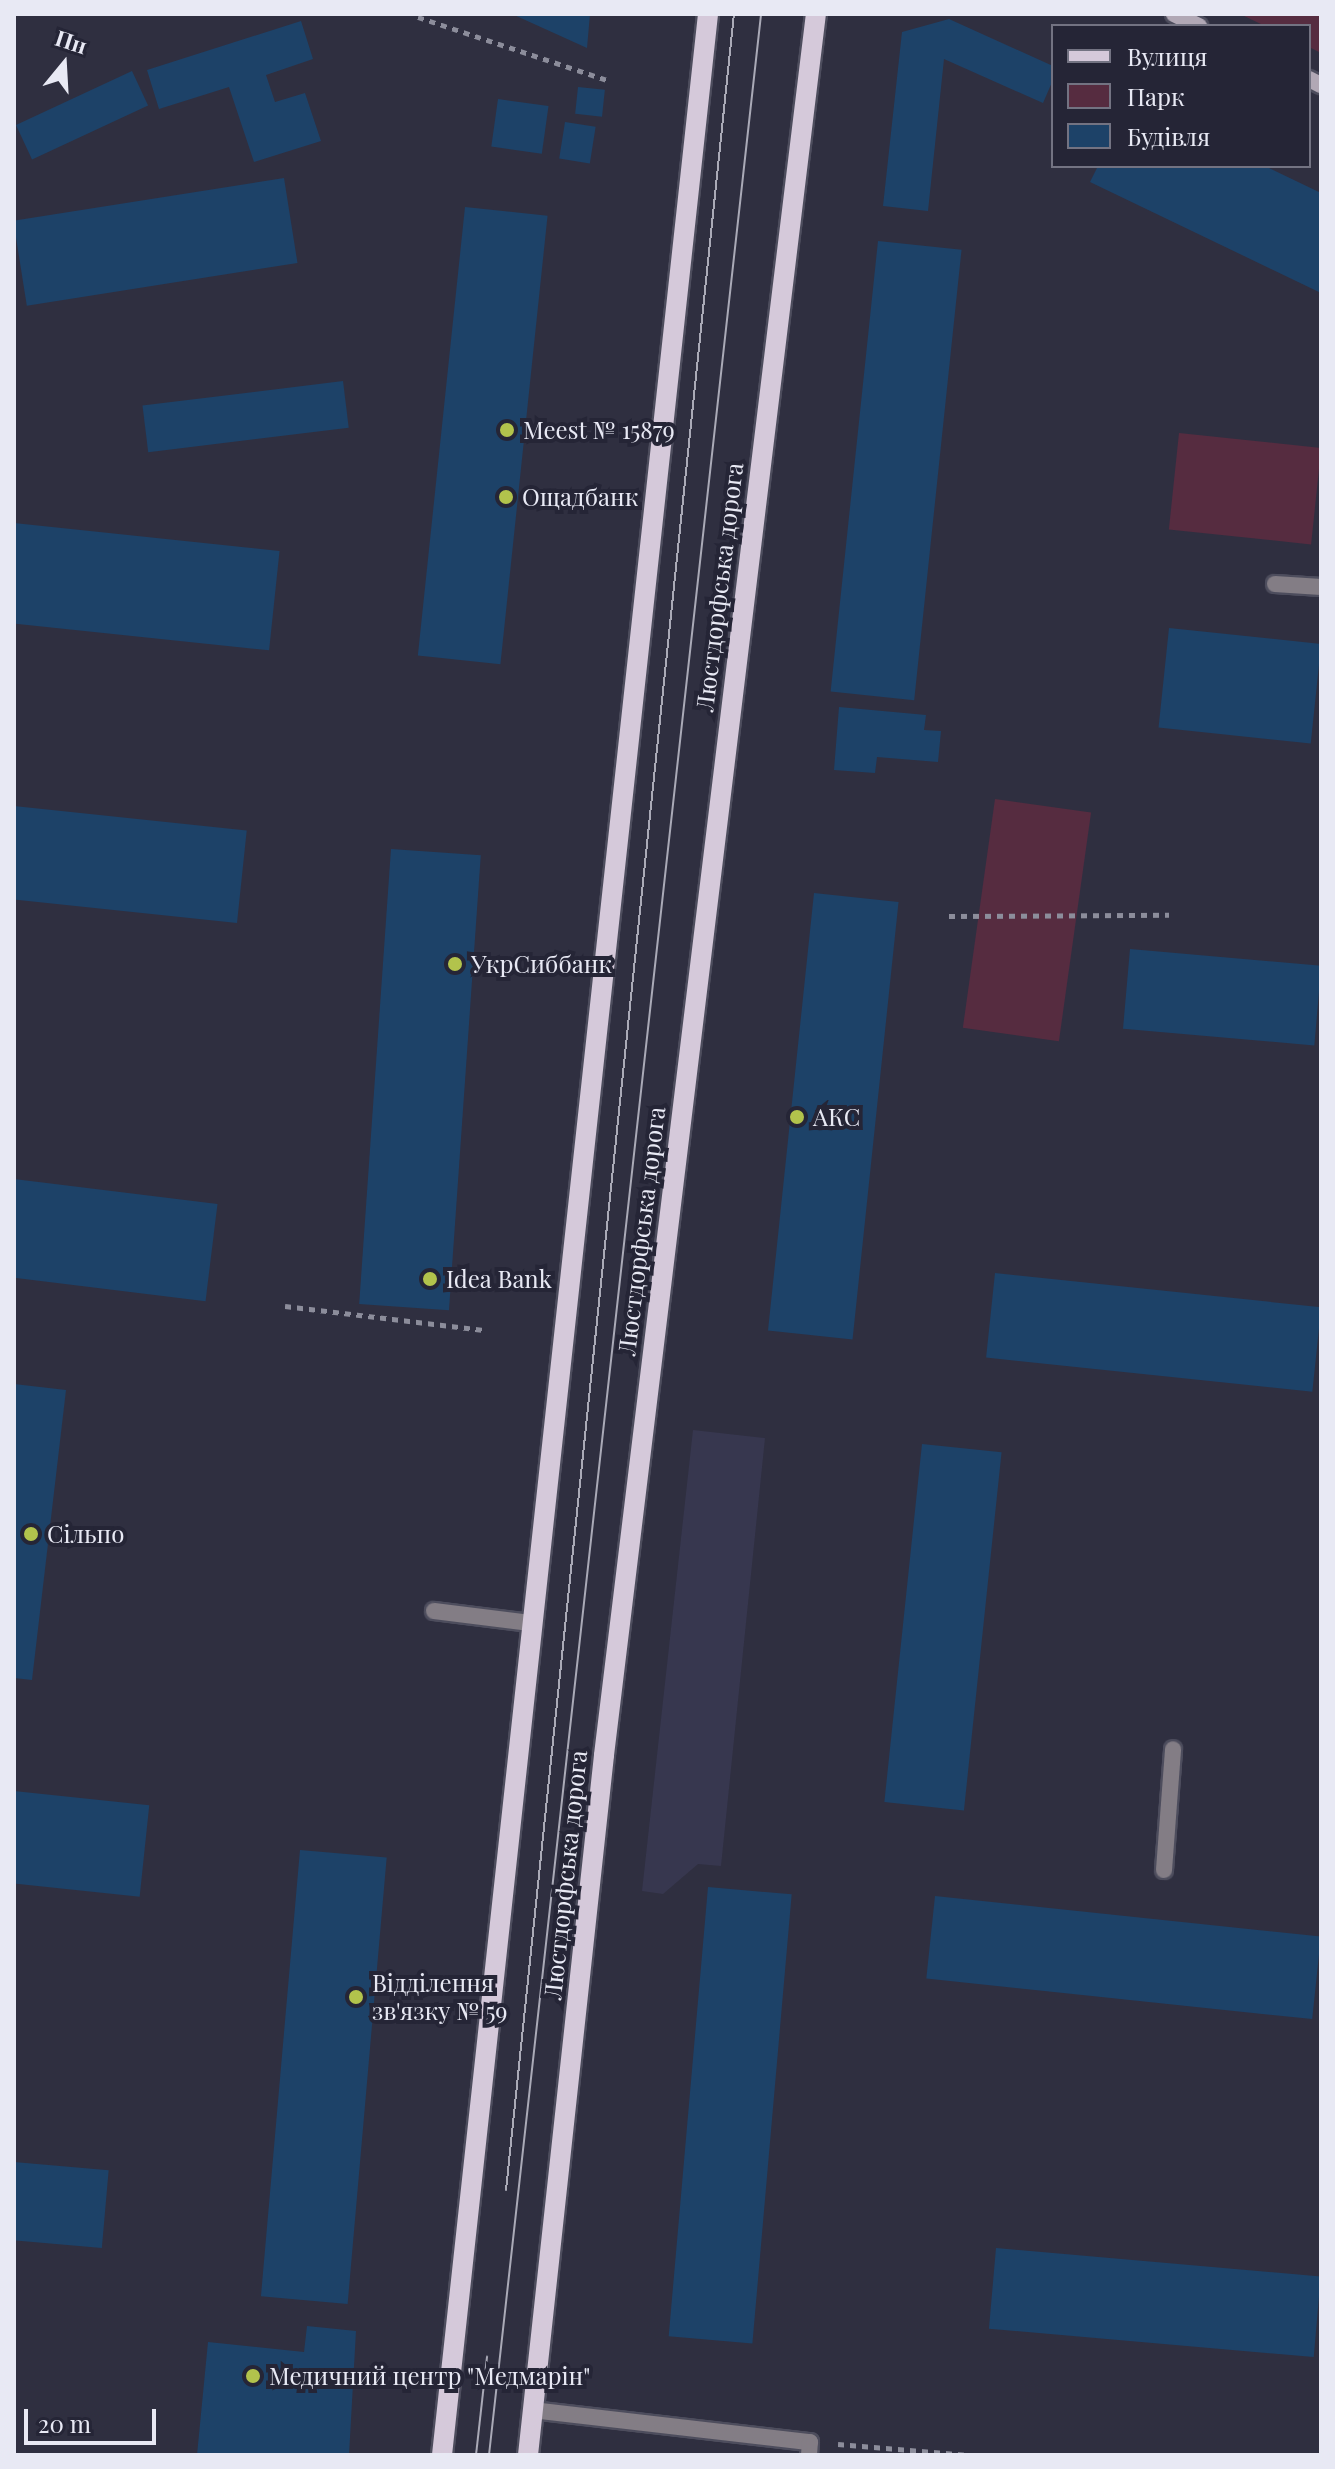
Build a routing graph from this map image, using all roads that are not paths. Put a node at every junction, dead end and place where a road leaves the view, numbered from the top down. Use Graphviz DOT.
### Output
graph roads {
  1 [pos="708,14"];
  2 [pos="816,14"];
  3 [pos="1174,14"];
  4 [pos="1195,24"];
  5 [pos="1275,584"];
  6 [pos="1321,587"];
  7 [pos="434,1611"];
  8 [pos="530,1623"];
  9 [pos="1173,1749"];
  10 [pos="1164,1870"];
  11 [pos="532,2410"];
  12 [pos="810,2448"];
  13 [pos="442,2455"];
  14 [pos="528,2455"];
  1 -- 8 [label="main road"];
  2 -- 11 [label="main road, Люстдорфська дорога"];
  3 -- 4 [label="main road"];
  5 -- 6 [label="lane"];
  7 -- 8 [label="lane"];
  8 -- 13 [label="main road"];
  9 -- 10 [label="lane"];
  11 -- 12 [label="lane"];
  11 -- 14 [label="main road, Люстдорфська дорога"];
}
